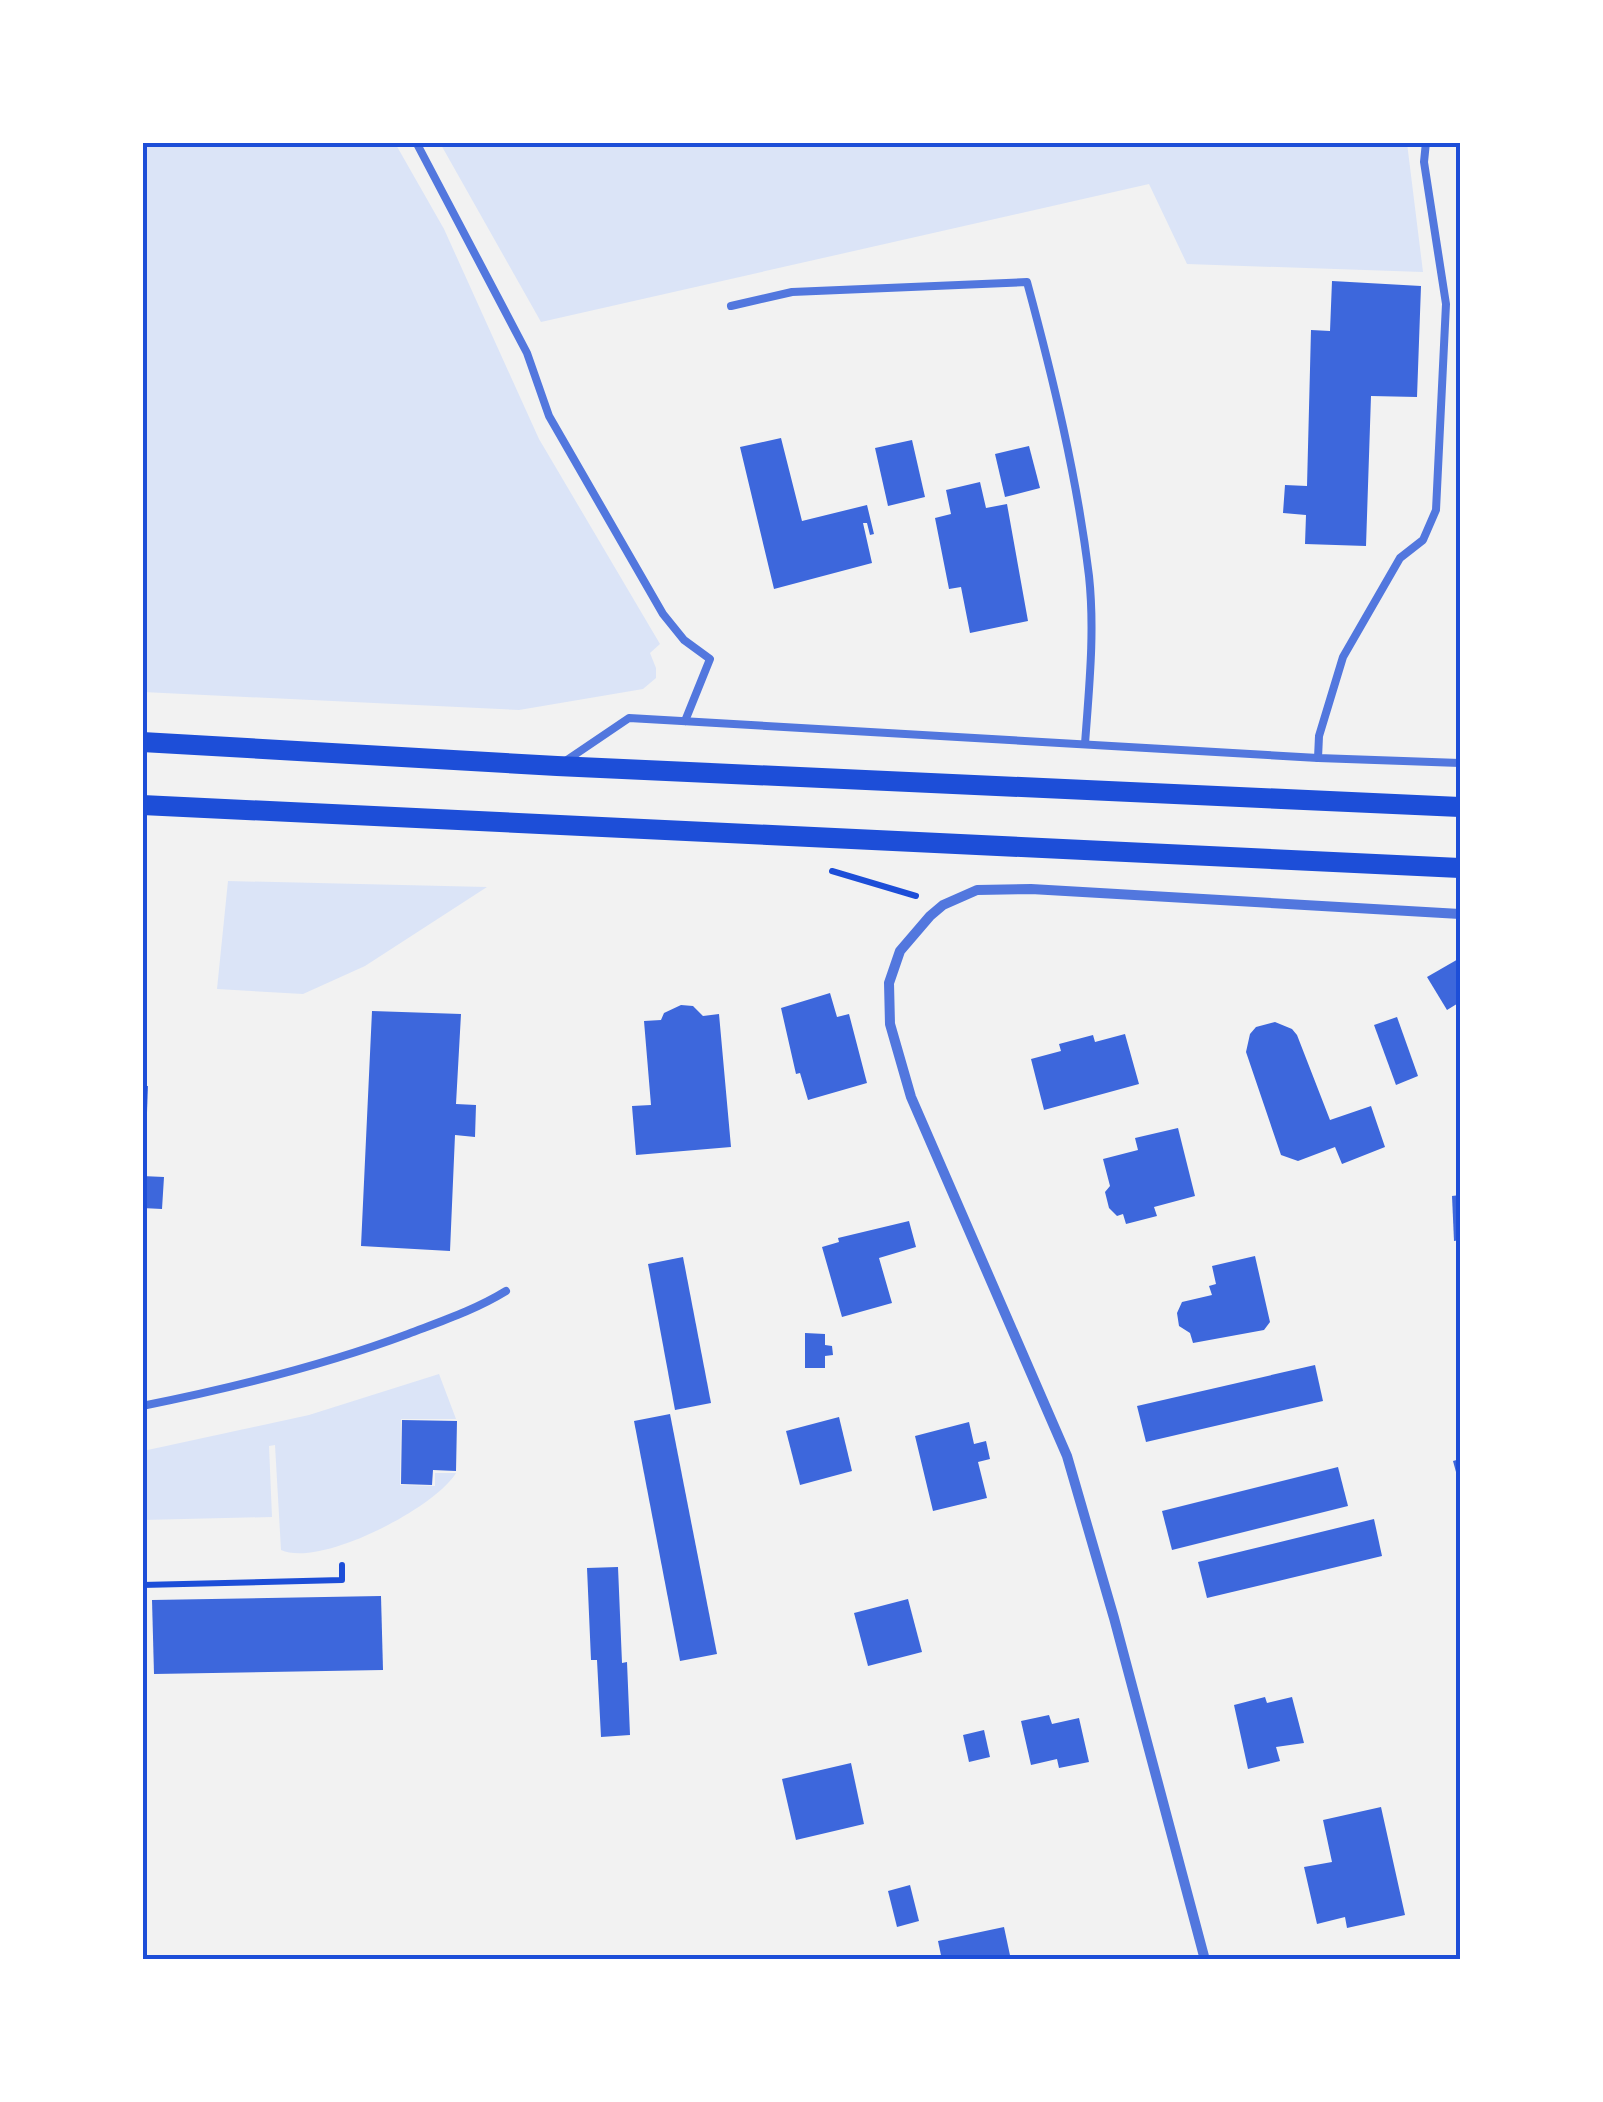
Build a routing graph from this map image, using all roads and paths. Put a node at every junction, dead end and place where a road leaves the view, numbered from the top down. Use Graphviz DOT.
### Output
graph roads {
  1 [pos="416,142"];
  2 [pos="1426,142"];
  3 [pos="732,306"];
  4 [pos="685,721"];
  5 [pos="142,742"];
  6 [pos="1085,744"];
  7 [pos="1318,758"];
  8 [pos="1460,762"];
  9 [pos="557,766"];
  10 [pos="142,806"];
  11 [pos="1460,807"];
  12 [pos="1460,868"];
  13 [pos="1460,914"];
  14 [pos="506,1291"];
  15 [pos="142,1406"];
  16 [pos="342,1565"];
  17 [pos="142,1586"];
  18 [pos="1205,1960"];
  1 -- 4 [label="lane"];
  2 -- 7 [label="lane"];
  3 -- 6 [label="lane"];
  4 -- 6 [label="lane"];
  4 -- 9 [label="lane"];
  5 -- 9 [label="main road"];
  6 -- 7 [label="lane"];
  7 -- 8 [label="lane"];
  9 -- 11 [label="main road"];
  10 -- 12 [label="main road"];
  13 -- 18 [label="street"];
  14 -- 15 [label="lane"];
  16 -- 17 [label="path"];
}
